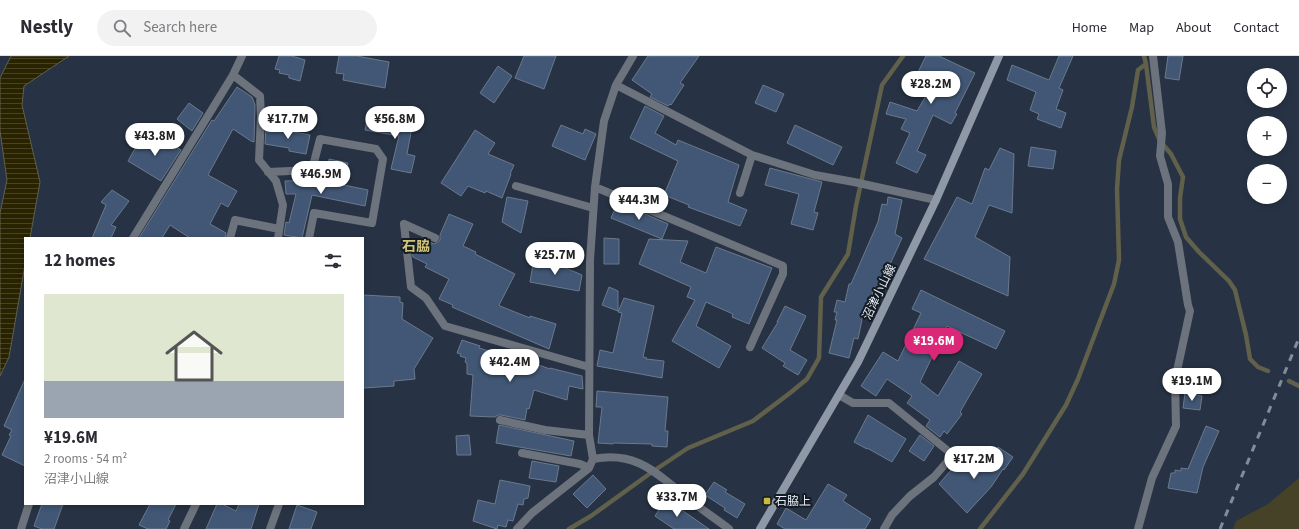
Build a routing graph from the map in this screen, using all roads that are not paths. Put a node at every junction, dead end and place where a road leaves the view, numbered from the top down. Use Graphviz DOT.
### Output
graph roads {
  1 [pos="242,56"];
  2 [pos="633,56"];
  3 [pos="999,56"];
  4 [pos="1153,56"];
  5 [pos="233,75"];
  6 [pos="616,86"];
  7 [pos="752,154"];
  8 [pos="268,172"];
  9 [pos="516,186"];
  10 [pos="594,187"];
  11 [pos="740,193"];
  12 [pos="936,200"];
  13 [pos="593,208"];
  14 [pos="279,229"];
  15 [pos="134,237"];
  16 [pos="230,237"];
  17 [pos="278,237"];
  18 [pos="309,237"];
  19 [pos="435,238"];
  20 [pos="750,346"];
  21 [pos="589,367"];
  22 [pos="838,395"];
  23 [pos="500,420"];
  24 [pos="588,435"];
  25 [pos="522,453"];
  26 [pos="593,459"];
  27 [pos="589,468"];
  28 [pos="29,505"];
  29 [pos="196,505"];
  30 [pos="279,505"];
  31 [pos="21,529"];
  32 [pos="184,529"];
  33 [pos="270,529"];
  34 [pos="517,529"];
  35 [pos="729,529"];
  36 [pos="760,529"];
  37 [pos="884,529"];
  38 [pos="1138,529"];
  1 -- 5 [label="street"];
  2 -- 6 [label="street"];
  3 -- 12 [label="main road, 沼津小山線"];
  4 -- 38 [label="street"];
  5 -- 8 [label="street"];
  5 -- 15 [label="street"];
  6 -- 7 [label="street"];
  6 -- 10 [label="street"];
  7 -- 11 [label="street"];
  7 -- 12 [label="street"];
  8 -- 14 [label="street"];
  8 -- 18 [label="street"];
  9 -- 13 [label="street"];
  10 -- 13 [label="street"];
  10 -- 20 [label="street"];
  12 -- 22 [label="main road, 沼津小山線"];
  13 -- 21 [label="street"];
  14 -- 16 [label="street"];
  14 -- 17 [label="street"];
  19 -- 21 [label="street"];
  21 -- 24 [label="street"];
  22 -- 36 [label="main road, 沼津小山線"];
  22 -- 37 [label="street"];
  23 -- 24 [label="street"];
  24 -- 26 [label="street"];
  25 -- 27 [label="street"];
  26 -- 27 [label="street"];
  26 -- 35 [label="street"];
  27 -- 34 [label="street"];
  28 -- 31 [label="street"];
  29 -- 32 [label="street"];
  30 -- 33 [label="street"];
}
